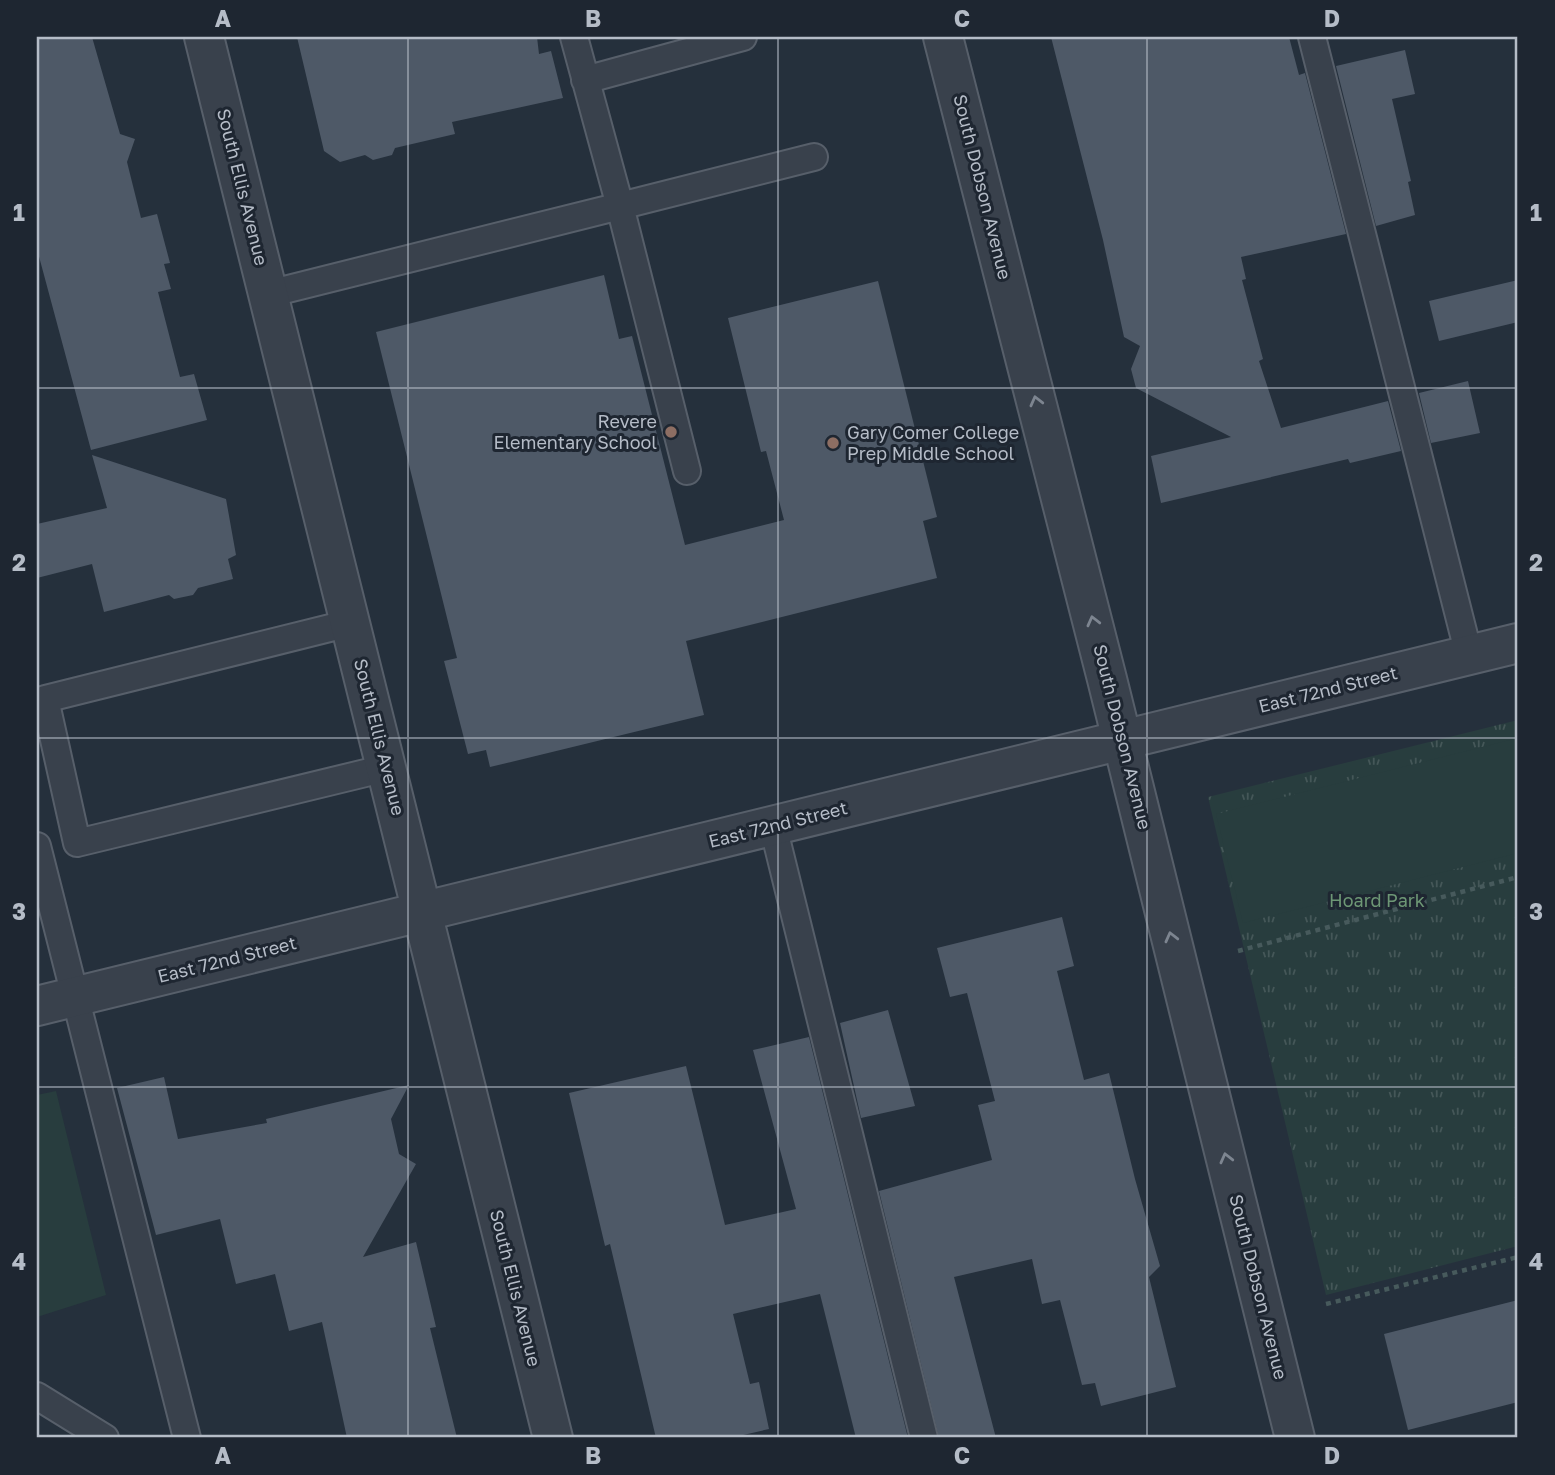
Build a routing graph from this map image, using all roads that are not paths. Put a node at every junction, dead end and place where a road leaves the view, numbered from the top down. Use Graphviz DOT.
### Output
graph roads {
  1 [pos="204,37"];
  2 [pos="574,37"];
  3 [pos="743,37"];
  4 [pos="943,37"];
  5 [pos="1312,37"];
  6 [pos="584,80"];
  7 [pos="814,157"];
  8 [pos="620,206"];
  9 [pos="268,294"];
  10 [pos="687,471"];
  11 [pos="350,623"];
  12 [pos="1518,643"];
  13 [pos="1469,656"];
  14 [pos="1123,740"];
  15 [pos="386,768"];
  16 [pos="772,826"];
  17 [pos="37,846"];
  18 [pos="422,912"];
  19 [pos="75,997"];
  20 [pos="37,1006"];
  21 [pos="37,1396"];
  22 [pos="105,1438"];
  23 [pos="187,1438"];
  24 [pos="553,1438"];
  25 [pos="924,1438"];
  26 [pos="1295,1438"];
  1 -- 9 [label="street, South Ellis Avenue"];
  2 -- 6 [label="lane"];
  3 -- 6 [label="lane"];
  14 -- 4 [label="street, South Dobson Avenue, one-way"];
  5 -- 13 [label="lane"];
  6 -- 8 [label="lane"];
  7 -- 8 [label="lane"];
  8 -- 9 [label="lane"];
  8 -- 10 [label="lane"];
  9 -- 11 [label="street, South Ellis Avenue"];
  11 -- 15 [label="street, South Ellis Avenue"];
  11 -- 15 [label="lane"];
  12 -- 13 [label="street, East 72nd Street"];
  13 -- 14 [label="street, East 72nd Street"];
  14 -- 16 [label="street, East 72nd Street"];
  26 -- 14 [label="street, South Dobson Avenue, one-way"];
  15 -- 18 [label="street, South Ellis Avenue"];
  16 -- 18 [label="street, East 72nd Street"];
  16 -- 25 [label="lane"];
  17 -- 19 [label="lane"];
  18 -- 19 [label="street, East 72nd Street"];
  18 -- 24 [label="street, South Ellis Avenue"];
  19 -- 20 [label="street, East 72nd Street"];
  19 -- 23 [label="lane"];
  21 -- 22 [label="lane"];
}
